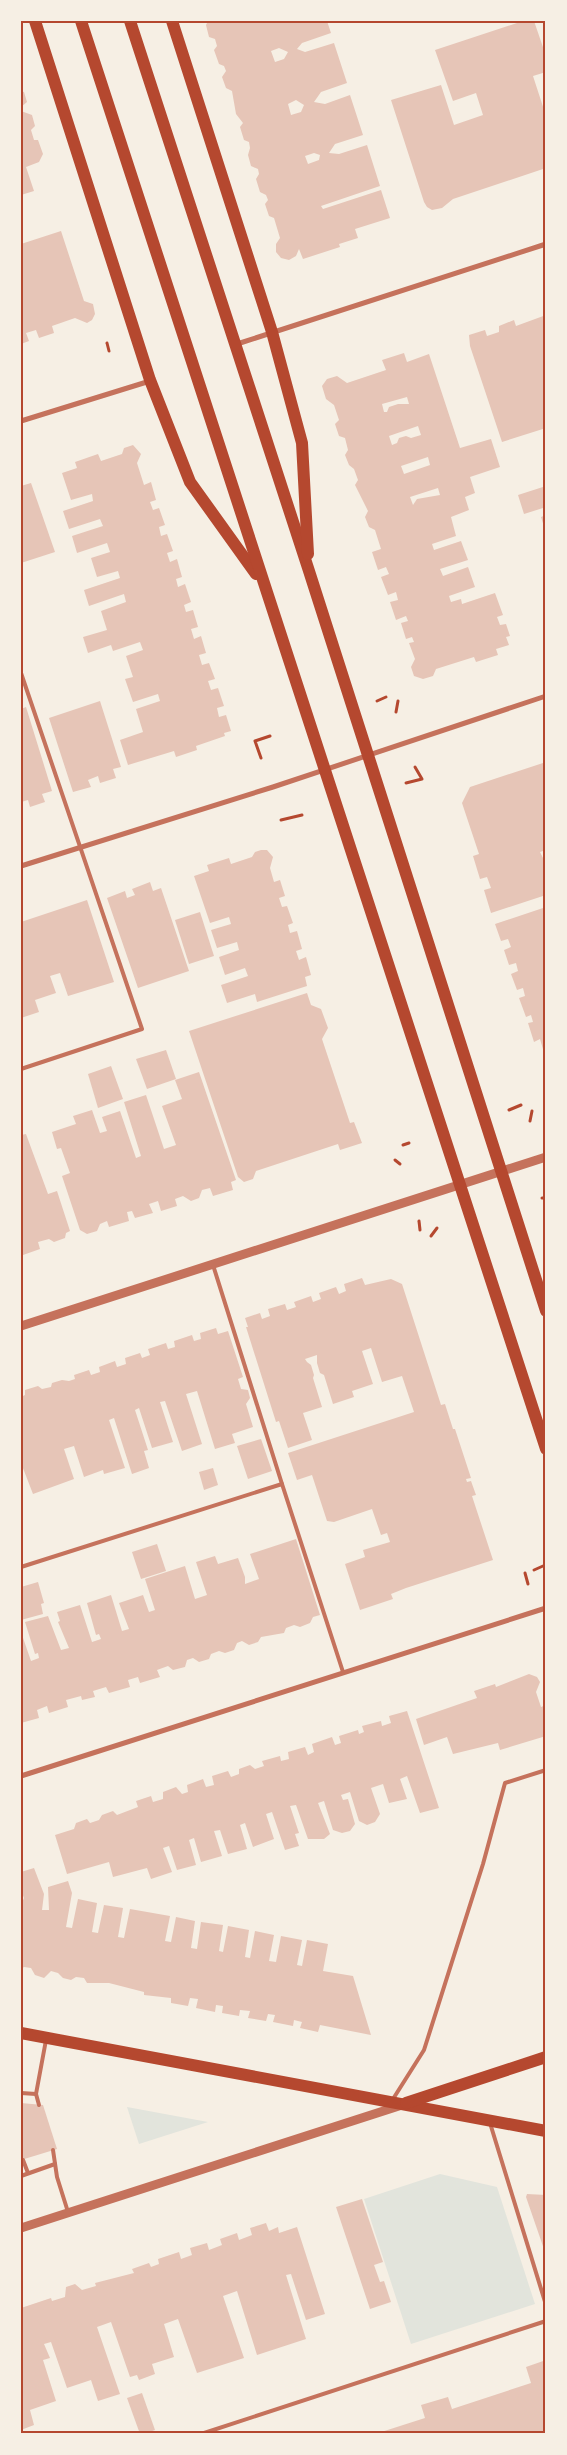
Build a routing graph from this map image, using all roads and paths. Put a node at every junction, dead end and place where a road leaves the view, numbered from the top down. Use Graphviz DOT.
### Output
graph roads {
  1 [pos="35,21"];
  2 [pos="81,21"];
  3 [pos="130,21"];
  4 [pos="172,21"];
  5 [pos="546,244"];
  6 [pos="272,332"];
  7 [pos="107,343"];
  8 [pos="234,345"];
  9 [pos="110,351"];
  10 [pos="150,380"];
  11 [pos="21,421"];
  12 [pos="309,571"];
  13 [pos="263,584"];
  14 [pos="21,673"];
  15 [pos="546,696"];
  16 [pos="386,697"];
  17 [pos="398,700"];
  18 [pos="376,701"];
  19 [pos="396,712"];
  20 [pos="270,736"];
  21 [pos="367,756"];
  22 [pos="261,758"];
  23 [pos="416,767"];
  24 [pos="324,770"];
  25 [pos="406,783"];
  26 [pos="302,815"];
  27 [pos="281,820"];
  28 [pos="80,846"];
  29 [pos="21,866"];
  30 [pos="21,1069"];
  31 [pos="520,1105"];
  32 [pos="509,1110"];
  33 [pos="532,1111"];
  34 [pos="530,1121"];
  35 [pos="409,1143"];
  36 [pos="403,1145"];
  37 [pos="546,1157"];
  38 [pos="395,1160"];
  39 [pos="400,1164"];
  40 [pos="500,1172"];
  41 [pos="460,1185"];
  42 [pos="419,1221"];
  43 [pos="437,1228"];
  44 [pos="420,1230"];
  45 [pos="431,1236"];
  46 [pos="213,1265"];
  47 [pos="546,1311"];
  48 [pos="21,1326"];
  49 [pos="546,1449"];
  50 [pos="282,1484"];
  51 [pos="543,1566"];
  52 [pos="21,1567"];
  53 [pos="534,1570"];
  54 [pos="524,1573"];
  55 [pos="528,1584"];
  56 [pos="546,1608"];
  57 [pos="343,1672"];
  58 [pos="546,1770"];
  59 [pos="21,1776"];
  60 [pos="21,2033"];
  61 [pos="46,2038"];
  62 [pos="546,2057"];
  63 [pos="21,2093"];
  64 [pos="36,2094"];
  65 [pos="392,2101"];
  66 [pos="406,2104"];
  67 [pos="39,2105"];
  68 [pos="489,2120"];
  69 [pos="546,2131"];
  70 [pos="53,2150"];
  71 [pos="23,2160"];
  72 [pos="55,2164"];
  73 [pos="28,2173"];
  74 [pos="21,2176"];
  75 [pos="68,2212"];
  76 [pos="21,2228"];
  77 [pos="546,2305"];
  78 [pos="546,2321"];
  79 [pos="201,2434"];
  1 -- 10 [label="main road"];
  2 -- 13 [label="main road"];
  3 -- 8 [label="main road"];
  4 -- 6 [label="main road"];
  5 -- 6 [label="street"];
  6 -- 8 [label="street"];
  6 -- 12 [label="main road"];
  7 -- 9 [label="path"];
  8 -- 12 [label="main road"];
  10 -- 11 [label="street"];
  10 -- 13 [label="main road"];
  12 -- 21 [label="main road"];
  13 -- 24 [label="main road"];
  14 -- 28 [label="lane"];
  15 -- 21 [label="street"];
  16 -- 18 [label="path"];
  17 -- 19 [label="path"];
  20 -- 22 [label="path"];
  21 -- 24 [label="street"];
  21 -- 40 [label="main road"];
  23 -- 25 [label="path"];
  24 -- 28 [label="street"];
  24 -- 41 [label="main road"];
  26 -- 27 [label="path"];
  28 -- 29 [label="street"];
  28 -- 30 [label="lane"];
  31 -- 32 [label="path"];
  33 -- 34 [label="path"];
  35 -- 36 [label="path"];
  37 -- 40 [label="street"];
  38 -- 39 [label="path"];
  40 -- 41 [label="street"];
  40 -- 47 [label="main road"];
  41 -- 46 [label="street"];
  41 -- 49 [label="main road"];
  42 -- 44 [label="path"];
  43 -- 45 [label="path"];
  46 -- 48 [label="street"];
  46 -- 50 [label="lane"];
  50 -- 52 [label="lane"];
  50 -- 57 [label="lane"];
  51 -- 53 [label="path"];
  54 -- 55 [label="path"];
  56 -- 57 [label="street"];
  57 -- 59 [label="street"];
  58 -- 65 [label="lane"];
  60 -- 61 [label="main road"];
  61 -- 64 [label="lane"];
  61 -- 65 [label="main road"];
  62 -- 66 [label="main road"];
  63 -- 64 [label="lane"];
  64 -- 67 [label="lane"];
  65 -- 66 [label="main road"];
  66 -- 68 [label="main road"];
  66 -- 75 [label="street"];
  68 -- 69 [label="main road"];
  68 -- 77 [label="lane"];
  70 -- 72 [label="lane"];
  71 -- 73 [label="lane"];
  72 -- 73 [label="lane"];
  72 -- 75 [label="lane"];
  73 -- 74 [label="lane"];
  75 -- 76 [label="street"];
  78 -- 79 [label="lane"];
}
